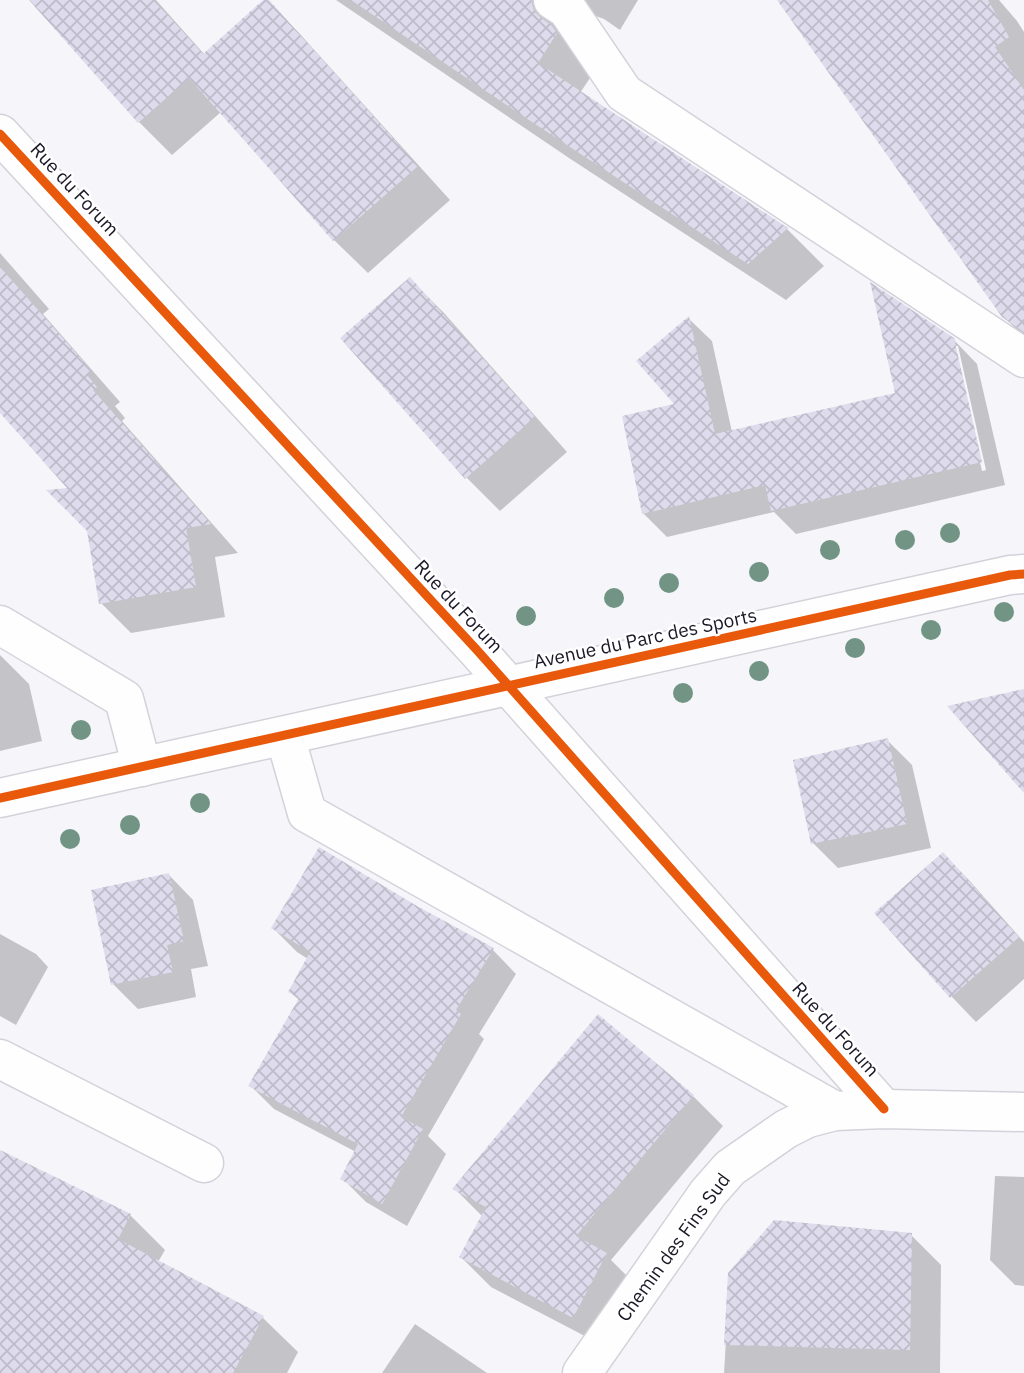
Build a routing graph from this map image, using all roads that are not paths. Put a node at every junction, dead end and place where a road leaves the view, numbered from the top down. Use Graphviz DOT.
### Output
graph roads {
  1 [pos="553,0"];
  2 [pos="0,134"];
  3 [pos="1024,358"];
  4 [pos="1019,573"];
  5 [pos="0,625"];
  6 [pos="509,686"];
  7 [pos="285,736"];
  8 [pos="142,767"];
  9 [pos="0,798"];
  10 [pos="0,1059"];
  11 [pos="884,1109"];
  12 [pos="835,1111"];
  13 [pos="1024,1112"];
  14 [pos="204,1163"];
  15 [pos="582,1373"];
  1 -- 3 [label="street"];
  2 -- 6 [label="street, Rue du Forum"];
  4 -- 6 [label="street, Avenue du Parc des Sports"];
  5 -- 8 [label="street"];
  6 -- 7 [label="street, Avenue du Parc des Sports"];
  6 -- 11 [label="street, Rue du Forum"];
  7 -- 8 [label="street, Avenue du Parc des Sports"];
  7 -- 12 [label="street"];
  8 -- 9 [label="street, Avenue du Parc des Sports"];
  10 -- 14 [label="street"];
  11 -- 12 [label="street, Chemin des Fins Sud"];
  11 -- 13 [label="street, Chemin des Fins Sud"];
  12 -- 15 [label="street, Chemin des Fins Sud"];
}
